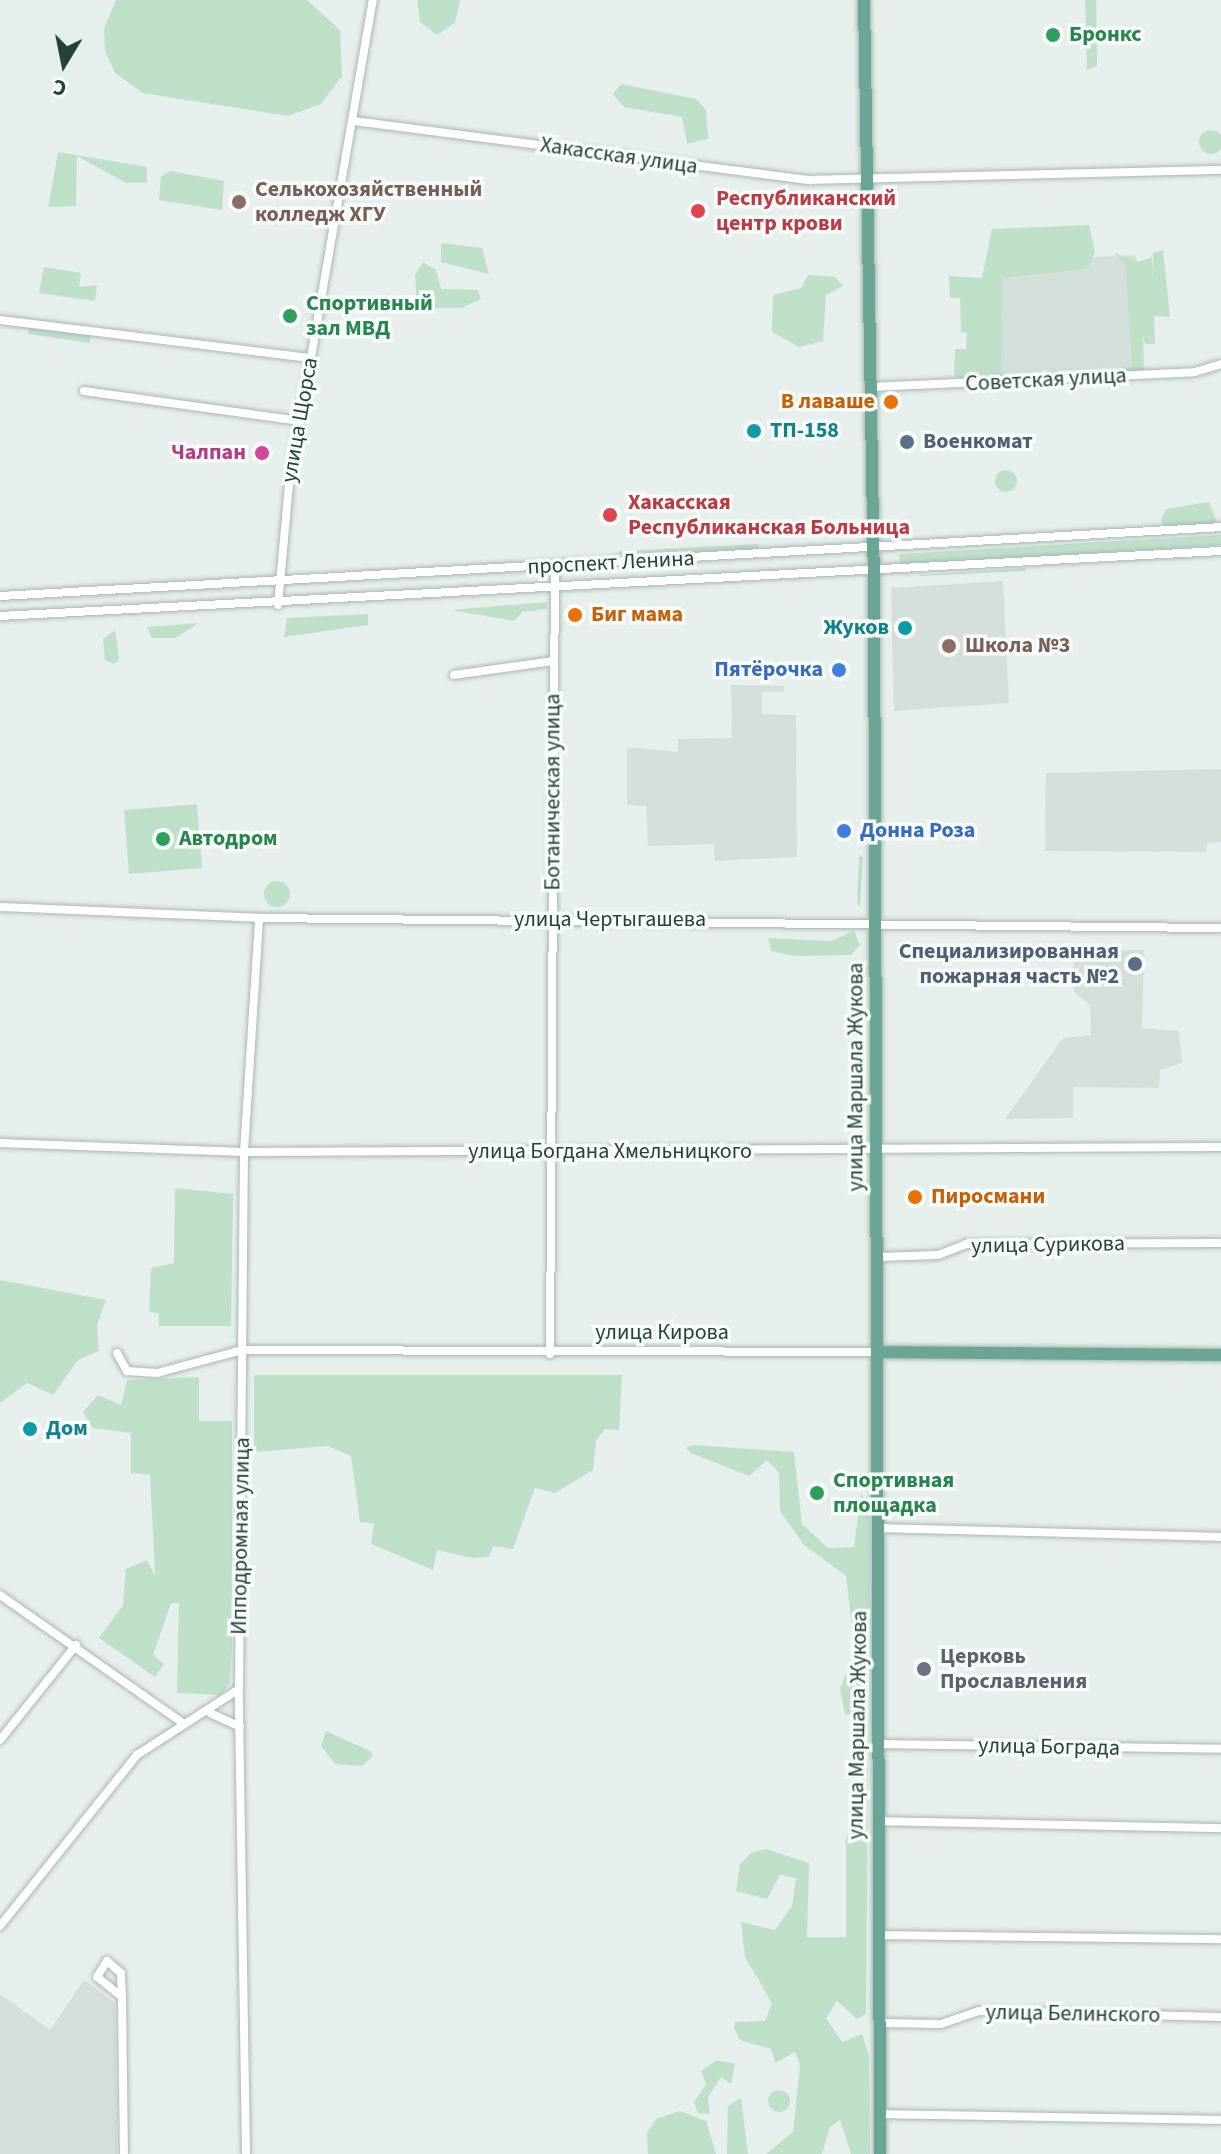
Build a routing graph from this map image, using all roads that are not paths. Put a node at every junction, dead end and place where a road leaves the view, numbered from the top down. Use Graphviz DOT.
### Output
graph roads {
  1 [pos="373,0"];
  2 [pos="864,0"];
  3 [pos="354,121"];
  4 [pos="1221,170"];
  5 [pos="865,182"];
  6 [pos="0,320"];
  7 [pos="310,358"];
  8 [pos="1221,364"];
  9 [pos="870,387"];
  10 [pos="84,391"];
  11 [pos="300,421"];
  12 [pos="1221,527"];
  13 [pos="874,549"];
  14 [pos="1221,551"];
  15 [pos="555,566"];
  16 [pos="874,573"];
  17 [pos="277,586"];
  18 [pos="555,589"];
  19 [pos="0,596"];
  20 [pos="278,605"];
  21 [pos="0,616"];
  22 [pos="553,661"];
  23 [pos="454,675"];
  24 [pos="0,907"];
  25 [pos="259,918"];
  26 [pos="553,920"];
  27 [pos="876,923"];
  28 [pos="1221,928"];
  29 [pos="0,1143"];
  30 [pos="1221,1147"];
  31 [pos="876,1151"];
  32 [pos="244,1152"];
  33 [pos="551,1153"];
  34 [pos="1221,1243"];
  35 [pos="876,1257"];
  36 [pos="242,1350"];
  37 [pos="879,1352"];
  38 [pos="117,1353"];
  39 [pos="550,1354"];
  40 [pos="1221,1355"];
  41 [pos="880,1528"];
  42 [pos="1221,1537"];
  43 [pos="0,1595"];
  44 [pos="76,1645"];
  45 [pos="239,1689"];
  46 [pos="210,1713"];
  47 [pos="183,1723"];
  48 [pos="240,1727"];
  49 [pos="0,1740"];
  50 [pos="877,1744"];
  51 [pos="1221,1749"];
  52 [pos="877,1821"];
  53 [pos="1221,1828"];
  54 [pos="0,1926"];
  55 [pos="877,1935"];
  56 [pos="1221,1939"];
  57 [pos="122,1997"];
  58 [pos="1221,2017"];
  59 [pos="878,2023"];
  60 [pos="880,2114"];
  61 [pos="1221,2120"];
  62 [pos="124,2154"];
  63 [pos="246,2154"];
  64 [pos="880,2154"];
  1 -- 3 [label="street, улица Щорса"];
  2 -- 5 [label="main road, улица Маршала Жукова"];
  3 -- 5 [label="street, Хакасская улица"];
  3 -- 7 [label="street, улица Щорса"];
  4 -- 5 [label="street, Хакасская улица"];
  5 -- 9 [label="main road, улица Маршала Жукова"];
  6 -- 7 [label="street"];
  7 -- 11 [label="street, улица Щорса"];
  8 -- 9 [label="street, Советская улица"];
  9 -- 13 [label="main road, улица Маршала Жукова"];
  10 -- 11 [label="street"];
  11 -- 17 [label="street, улица Щорса"];
  12 -- 13 [label="street, проспект Ленина"];
  13 -- 15 [label="street, проспект Ленина"];
  13 -- 16 [label="main road, улица Маршала Жукова"];
  14 -- 16 [label="street, проспект Ленина"];
  15 -- 17 [label="street, проспект Ленина"];
  15 -- 18 [label="street, Ботаническая улица"];
  16 -- 18 [label="street, проспект Ленина"];
  16 -- 27 [label="main road, улица Маршала Жукова"];
  17 -- 19 [label="street, проспект Ленина"];
  17 -- 20 [label="street, улица Щорса"];
  18 -- 20 [label="street, проспект Ленина"];
  18 -- 22 [label="street, Ботаническая улица"];
  20 -- 21 [label="street, проспект Ленина"];
  22 -- 23 [label="street"];
  22 -- 26 [label="street, Ботаническая улица"];
  24 -- 25 [label="street, улица Чертыгашева"];
  25 -- 26 [label="street, улица Чертыгашева"];
  25 -- 32 [label="street, Ипподромная улица"];
  26 -- 27 [label="street, улица Чертыгашева"];
  26 -- 33 [label="street, Ботаническая улица"];
  27 -- 28 [label="street, улица Чертыгашева"];
  27 -- 31 [label="main road, улица Маршала Жукова"];
  29 -- 32 [label="street, улица Богдана Хмельницкого"];
  30 -- 31 [label="street, улица Богдана Хмельницкого"];
  31 -- 33 [label="street, улица Богдана Хмельницкого"];
  31 -- 35 [label="main road, улица Маршала Жукова"];
  32 -- 33 [label="street, улица Богдана Хмельницкого"];
  32 -- 36 [label="street, Ипподромная улица"];
  33 -- 39 [label="street, Ботаническая улица"];
  34 -- 35 [label="street, улица Сурикова"];
  35 -- 37 [label="main road, улица Маршала Жукова"];
  36 -- 38 [label="street, улица Кирова"];
  36 -- 39 [label="street, улица Кирова"];
  36 -- 45 [label="street, Ипподромная улица"];
  37 -- 39 [label="street, улица Кирова"];
  37 -- 40 [label="main road, улица Кирова"];
  37 -- 41 [label="main road, улица Маршала Жукова"];
  41 -- 42 [label="street"];
  41 -- 50 [label="main road, улица Маршала Жукова"];
  43 -- 44 [label="street"];
  44 -- 47 [label="street"];
  44 -- 49 [label="street"];
  45 -- 46 [label="street"];
  45 -- 48 [label="street, Ипподромная улица"];
  46 -- 47 [label="street"];
  46 -- 48 [label="street"];
  47 -- 54 [label="street"];
  48 -- 63 [label="street, Ипподромная улица"];
  50 -- 51 [label="street, улица Бограда"];
  50 -- 52 [label="main road, улица Маршала Жукова"];
  52 -- 53 [label="street"];
  52 -- 55 [label="main road, улица Маршала Жукова"];
  55 -- 56 [label="street"];
  55 -- 59 [label="main road, улица Маршала Жукова"];
  57 -- 62 [label="street"];
  58 -- 59 [label="street, улица Белинского"];
  59 -- 60 [label="main road, улица Маршала Жукова"];
  60 -- 61 [label="street"];
  60 -- 64 [label="main road, улица Маршала Жукова"];
}
